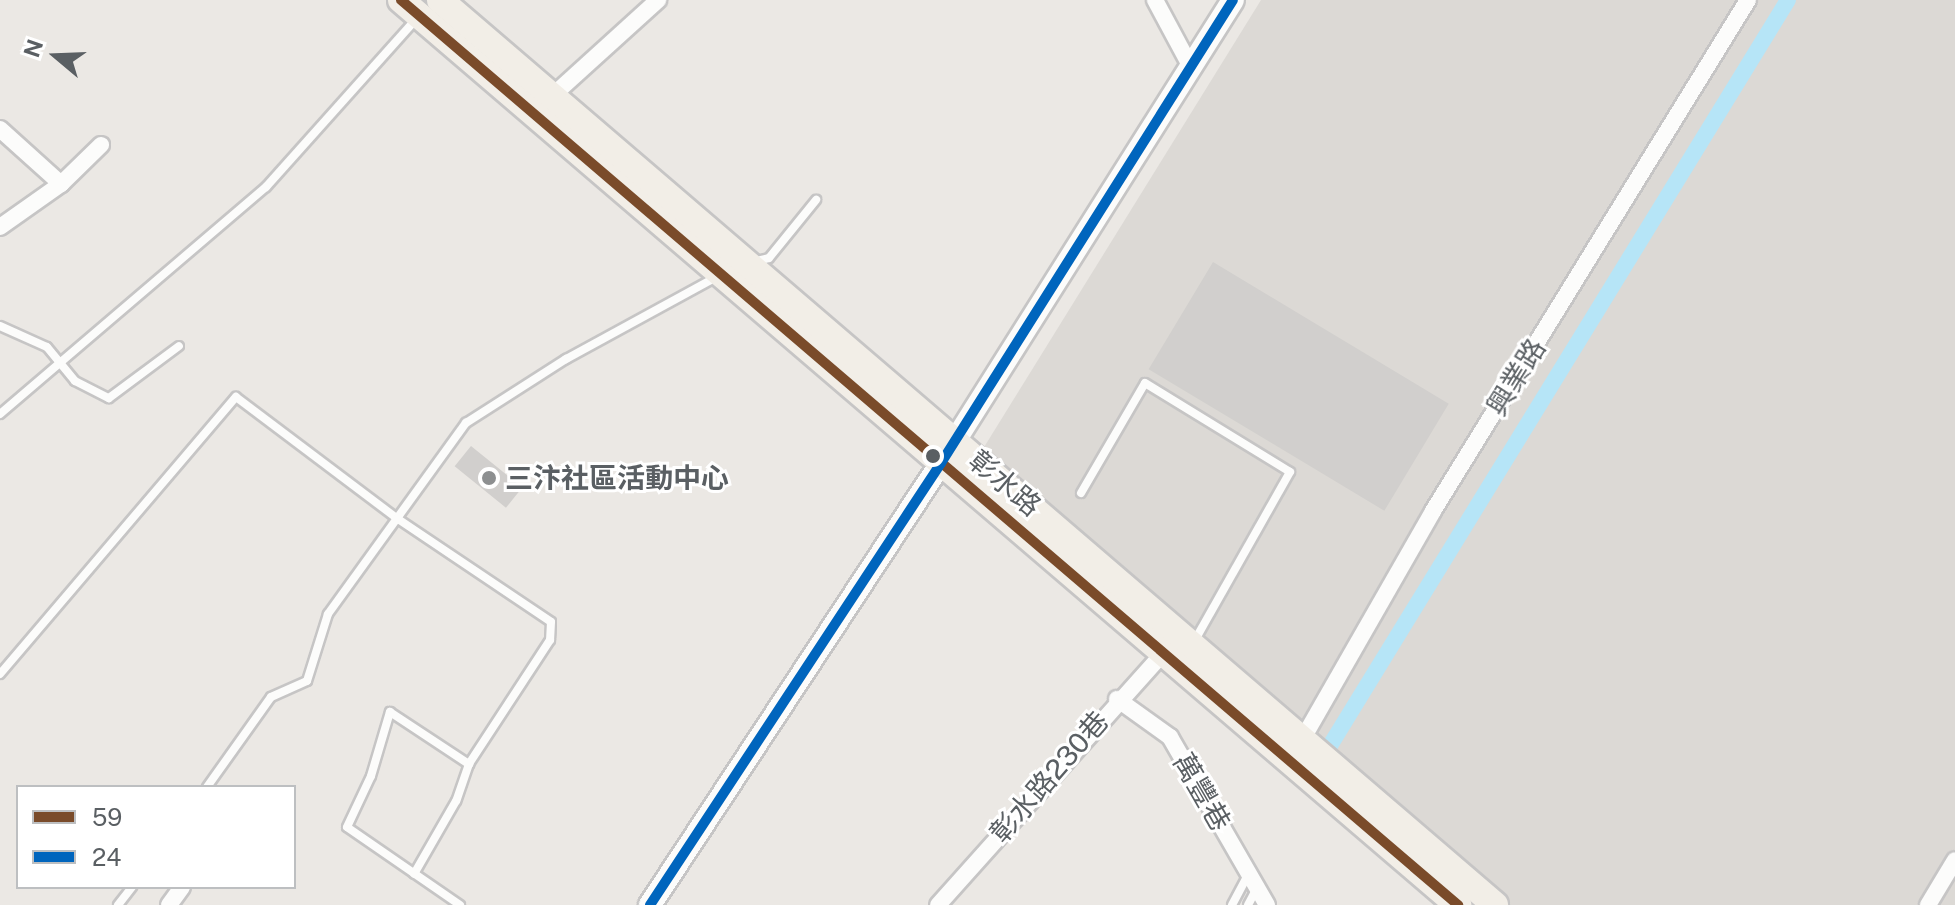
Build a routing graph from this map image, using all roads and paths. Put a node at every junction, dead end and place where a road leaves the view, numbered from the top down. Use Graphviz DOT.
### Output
graph roads {
  1 [pos="440,0"];
  2 [pos="658,0"];
  3 [pos="1155,0"];
  4 [pos="1233,0"];
  5 [pos="1748,0"];
  6 [pos="417,5"];
  7 [pos="1191,67"];
  8 [pos="550,98"];
  9 [pos="0,129"];
  10 [pos="101,145"];
  11 [pos="61,184"];
  12 [pos="816,200"];
  13 [pos="0,227"];
  14 [pos="734,269"];
  15 [pos="0,326"];
  16 [pos="179,346"];
  17 [pos="59,357"];
  18 [pos="0,414"];
  19 [pos="954,439"];
  20 [pos="941,463"];
  21 [pos="1081,493"];
  22 [pos="398,519"];
  23 [pos="1194,642"];
  24 [pos="1163,653"];
  25 [pos="0,674"];
  26 [pos="1117,699"];
  27 [pos="1298,748"];
  28 [pos="469,764"];
  29 [pos="208,785"];
  30 [pos="1955,860"];
  31 [pos="414,874"];
  32 [pos="1253,880"];
  33 [pos="130,889"];
  34 [pos="118,905"];
  35 [pos="460,905"];
  36 [pos="650,905"];
  37 [pos="938,905"];
  38 [pos="1232,905"];
  39 [pos="1248,905"];
  40 [pos="1267,905"];
  41 [pos="1458,905"];
  42 [pos="1495,905"];
  43 [pos="1928,905"];
  1 -- 8 [label="main road, 彰水路"];
  2 -- 8 [label="street"];
  3 -- 7 [label="street"];
  4 -- 7 [label="main road"];
  5 -- 27 [label="street, 興業路"];
  6 -- 14 [label="main road, 彰水路"];
  6 -- 17 [label="lane"];
  7 -- 19 [label="main road"];
  8 -- 14 [label="main road, 彰水路"];
  9 -- 11 [label="street"];
  10 -- 11 [label="street"];
  11 -- 13 [label="street"];
  12 -- 14 [label="lane"];
  14 -- 19 [label="main road, 彰水路"];
  14 -- 20 [label="main road, 彰水路"];
  14 -- 22 [label="lane"];
  15 -- 17 [label="lane"];
  16 -- 17 [label="lane"];
  17 -- 18 [label="lane"];
  19 -- 20 [label="main road"];
  19 -- 23 [label="main road, 彰水路"];
  20 -- 24 [label="main road, 彰水路"];
  20 -- 36 [label="main road"];
  21 -- 23 [label="lane"];
  22 -- 25 [label="lane"];
  22 -- 28 [label="lane"];
  22 -- 29 [label="lane"];
  23 -- 27 [label="main road, 彰水路"];
  24 -- 26 [label="street, 彰水路230巷"];
  24 -- 27 [label="main road, 彰水路"];
  26 -- 32 [label="street, 萬豐巷"];
  26 -- 37 [label="street, 彰水路230巷"];
  27 -- 41 [label="main road, 彰水路"];
  27 -- 42 [label="main road, 彰水路"];
  28 -- 31 [label="lane"];
  28 -- 31 [label="lane"];
  30 -- 43 [label="street"];
  31 -- 35 [label="lane"];
  32 -- 38 [label="lane"];
  32 -- 39 [label="lane"];
  32 -- 40 [label="street, 萬豐巷"];
  33 -- 34 [label="lane"];
}
